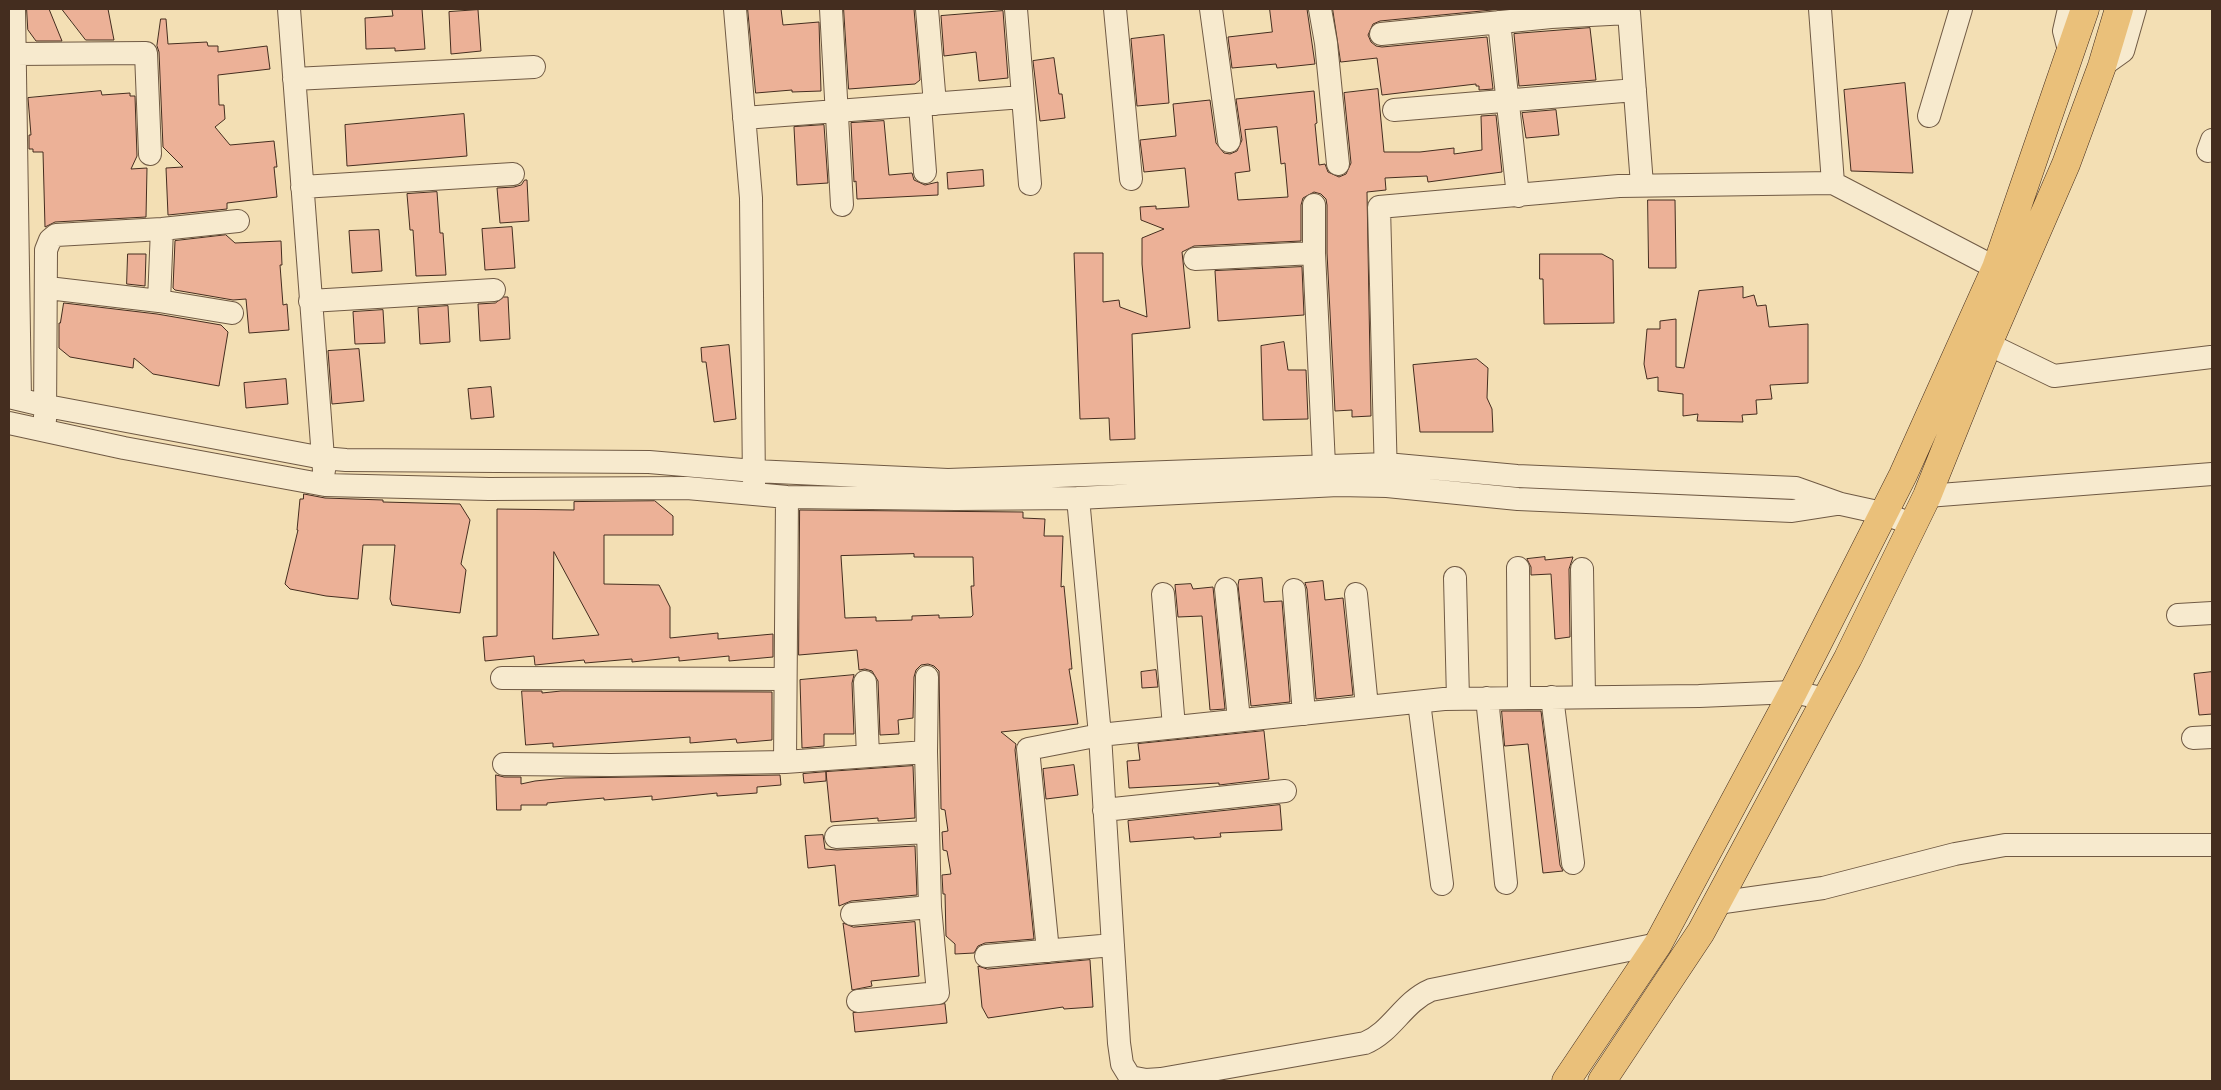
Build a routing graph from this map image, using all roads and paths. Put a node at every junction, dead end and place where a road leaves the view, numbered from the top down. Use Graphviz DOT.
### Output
graph roads {
  1 [pos="14,9"];
  2 [pos="289,9"];
  3 [pos="735,9"];
  4 [pos="831,9"];
  5 [pos="927,9"];
  6 [pos="1016,9"];
  7 [pos="1115,9"];
  8 [pos="1211,9"];
  9 [pos="1320,9"];
  10 [pos="1820,9"];
  11 [pos="1961,9"];
  12 [pos="2120,9"];
  13 [pos="2135,9"];
  14 [pos="1500,22"];
  15 [pos="2076,25"];
  16 [pos="1381,34"];
  17 [pos="15,54"];
  18 [pos="2102,66"];
  19 [pos="534,67"];
  20 [pos="294,79"];
  21 [pos="1635,90"];
  22 [pos="1023,97"];
  23 [pos="1508,100"];
  24 [pos="927,104"];
  25 [pos="1394,110"];
  26 [pos="836,111"];
  27 [pos="1929,116"];
  28 [pos="744,118"];
  29 [pos="1229,141"];
  30 [pos="2036,153"];
  31 [pos="150,154"];
  32 [pos="1338,164"];
  33 [pos="2066,164"];
  34 [pos="925,172"];
  35 [pos="512,174"];
  36 [pos="1131,179"];
  37 [pos="1833,183"];
  38 [pos="1030,184"];
  39 [pos="1642,185"];
  40 [pos="302,187"];
  41 [pos="1518,196"];
  42 [pos="842,205"];
  43 [pos="1314,205"];
  44 [pos="238,221"];
  45 [pos="162,230"];
  46 [pos="1314,253"];
  47 [pos="1195,259"];
  48 [pos="1996,268"];
  49 [pos="48,288"];
  50 [pos="494,290"];
  51 [pos="159,301"];
  52 [pos="310,302"];
  53 [pos="232,313"];
  54 [pos="1988,344"];
  55 [pos="2210,357"];
  56 [pos="14,398"];
  57 [pos="47,406"];
  58 [pos="9,422"];
  59 [pos="45,430"];
  60 [pos="323,458"];
  61 [pos="1324,465"];
  62 [pos="754,472"];
  63 [pos="2212,474"];
  64 [pos="1386,475"];
  65 [pos="325,485"];
  66 [pos="754,494"];
  67 [pos="1927,496"];
  68 [pos="787,497"];
  69 [pos="1078,498"];
  70 [pos="1882,513"];
  71 [pos="1912,524"];
  72 [pos="1518,568"];
  73 [pos="1582,569"];
  74 [pos="1455,578"];
  75 [pos="1226,589"];
  76 [pos="1294,590"];
  77 [pos="1163,594"];
  78 [pos="1356,594"];
  79 [pos="2212,613"];
  80 [pos="2178,616"];
  81 [pos="927,677"];
  82 [pos="502,678"];
  83 [pos="785,679"];
  84 [pos="865,682"];
  85 [pos="1793,692"];
  86 [pos="1584,696"];
  87 [pos="1552,697"];
  88 [pos="1487,698"];
  89 [pos="1519,698"];
  90 [pos="1458,699"];
  91 [pos="1826,699"];
  92 [pos="1419,702"];
  93 [pos="1367,707"];
  94 [pos="1304,714"];
  95 [pos="1239,720"];
  96 [pos="1174,727"];
  97 [pos="1100,735"];
  98 [pos="926,752"];
  99 [pos="868,756"];
  100 [pos="785,762"];
  101 [pos="504,764"];
  102 [pos="1285,790"];
  103 [pos="1104,810"];
  104 [pos="928,832"];
  105 [pos="836,837"];
  106 [pos="2212,845"];
  107 [pos="1573,862"];
  108 [pos="1506,883"];
  109 [pos="1442,884"];
  110 [pos="1717,903"];
  111 [pos="930,907"];
  112 [pos="852,914"];
  113 [pos="1658,944"];
  114 [pos="1113,945"];
  115 [pos="1048,952"];
  116 [pos="986,956"];
  117 [pos="858,1001"];
  118 [pos="1132,1079"];
  119 [pos="1566,1081"];
  120 [pos="1602,1081"];
  1 -- 17 [label="street"];
  2 -- 20 [label="street"];
  3 -- 28 [label="street"];
  4 -- 26 [label="street"];
  5 -- 24 [label="street"];
  6 -- 22 [label="street"];
  7 -- 36 [label="street"];
  8 -- 29 [label="street"];
  9 -- 32 [label="street"];
  10 -- 37 [label="street"];
  11 -- 27 [label="street"];
  12 -- 18 [label="main road"];
  13 -- 18 [label="street"];
  14 -- 16 [label="street"];
  14 -- 21 [label="street"];
  14 -- 23 [label="street"];
  15 -- 30 [label="main road"];
  17 -- 31 [label="street"];
  17 -- 56 [label="street"];
  18 -- 33 [label="main road"];
  19 -- 20 [label="street"];
  20 -- 40 [label="street"];
  21 -- 23 [label="street"];
  21 -- 39 [label="street"];
  22 -- 24 [label="street"];
  22 -- 38 [label="street"];
  23 -- 25 [label="street"];
  23 -- 41 [label="street"];
  24 -- 26 [label="street"];
  24 -- 34 [label="street"];
  26 -- 28 [label="street"];
  26 -- 42 [label="street"];
  28 -- 62 [label="street"];
  30 -- 33 [label="main road"];
  30 -- 48 [label="main road"];
  33 -- 54 [label="main road"];
  35 -- 40 [label="street"];
  37 -- 39 [label="street"];
  37 -- 48 [label="street"];
  39 -- 41 [label="street"];
  40 -- 52 [label="street"];
  41 -- 64 [label="street"];
  43 -- 46 [label="street"];
  44 -- 45 [label="street"];
  45 -- 49 [label="street"];
  45 -- 51 [label="street"];
  46 -- 47 [label="street"];
  46 -- 61 [label="street"];
  48 -- 70 [label="main road"];
  49 -- 51 [label="street"];
  49 -- 57 [label="street"];
  50 -- 52 [label="street"];
  51 -- 53 [label="street"];
  52 -- 60 [label="street"];
  54 -- 55 [label="street"];
  54 -- 67 [label="main road"];
  56 -- 57 [label="street"];
  57 -- 59 [label="street"];
  57 -- 60 [label="street"];
  58 -- 59 [label="street"];
  59 -- 65 [label="street"];
  60 -- 62 [label="street"];
  60 -- 65 [label="street"];
  61 -- 62 [label="street"];
  61 -- 64 [label="street"];
  62 -- 66 [label="street"];
  63 -- 67 [label="street"];
  64 -- 69 [label="street"];
  64 -- 70 [label="street"];
  65 -- 66 [label="street"];
  66 -- 68 [label="street"];
  67 -- 71 [label="main road"];
  68 -- 69 [label="street"];
  68 -- 83 [label="street"];
  69 -- 97 [label="street"];
  70 -- 71 [label="street"];
  70 -- 85 [label="main road"];
  71 -- 91 [label="main road"];
  72 -- 89 [label="street"];
  73 -- 86 [label="street"];
  74 -- 90 [label="street"];
  75 -- 95 [label="street"];
  76 -- 94 [label="street"];
  77 -- 96 [label="street"];
  78 -- 93 [label="street"];
  79 -- 80 [label="street"];
  81 -- 98 [label="street"];
  82 -- 83 [label="street"];
  83 -- 100 [label="street"];
  84 -- 99 [label="street"];
  85 -- 86 [label="street"];
  85 -- 91 [label="street"];
  85 -- 113 [label="main road"];
  86 -- 87 [label="street"];
  87 -- 89 [label="street"];
  87 -- 107 [label="street"];
  88 -- 89 [label="street"];
  88 -- 90 [label="street"];
  88 -- 108 [label="street"];
  90 -- 92 [label="street"];
  91 -- 110 [label="main road"];
  92 -- 93 [label="street"];
  92 -- 109 [label="street"];
  93 -- 94 [label="street"];
  94 -- 95 [label="street"];
  95 -- 96 [label="street"];
  96 -- 97 [label="street"];
  97 -- 103 [label="street"];
  97 -- 115 [label="street"];
  98 -- 99 [label="street"];
  98 -- 104 [label="street"];
  99 -- 100 [label="street"];
  100 -- 101 [label="street"];
  102 -- 103 [label="street"];
  103 -- 114 [label="street"];
  104 -- 105 [label="street"];
  104 -- 111 [label="street"];
  106 -- 110 [label="street"];
  110 -- 120 [label="main road"];
  111 -- 112 [label="street"];
  111 -- 117 [label="street"];
  113 -- 118 [label="street"];
  113 -- 119 [label="main road"];
  114 -- 115 [label="street"];
  114 -- 118 [label="street"];
  115 -- 116 [label="street"];
}
